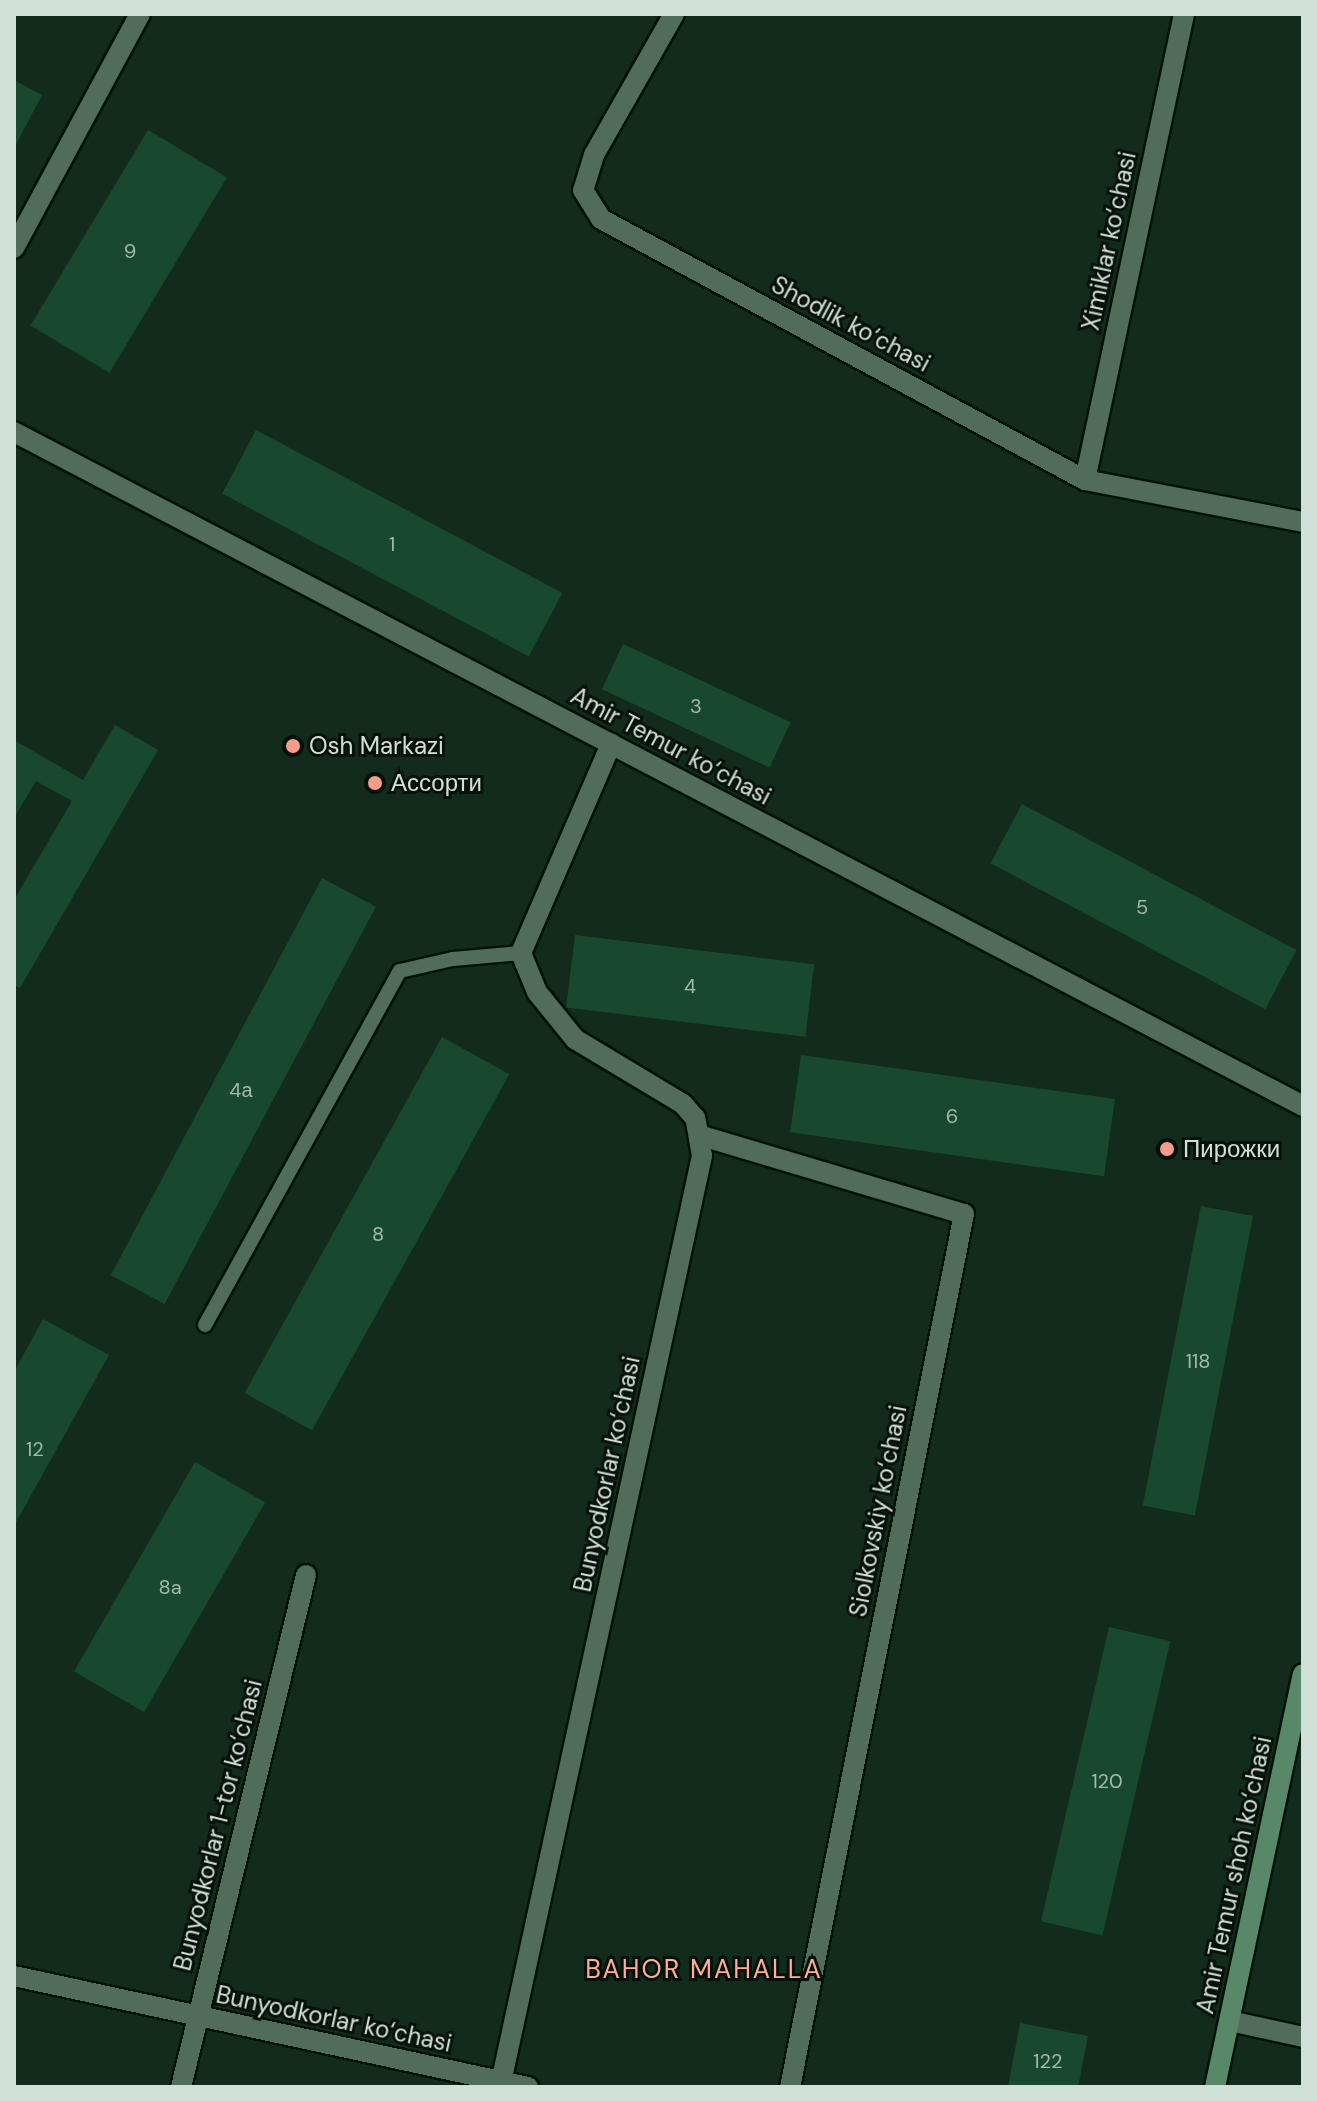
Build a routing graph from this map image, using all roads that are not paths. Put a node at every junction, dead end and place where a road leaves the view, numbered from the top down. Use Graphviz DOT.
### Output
graph roads {
  1 [pos="140,14"];
  2 [pos="674,14"];
  3 [pos="1184,14"];
  4 [pos="14,248"];
  5 [pos="14,432"];
  6 [pos="1085,480"];
  7 [pos="1303,522"];
  8 [pos="611,744"];
  9 [pos="521,953"];
  10 [pos="1303,1106"];
  11 [pos="702,1136"];
  12 [pos="205,1325"];
  13 [pos="306,1575"];
  14 [pos="1303,1674"];
  15 [pos="14,1976"];
  16 [pos="198,2016"];
  17 [pos="1230,2021"];
  18 [pos="1303,2037"];
  19 [pos="501,2084"];
  20 [pos="181,2087"];
  21 [pos="528,2087"];
  22 [pos="790,2087"];
  23 [pos="1215,2087"];
  1 -- 4 [label="street"];
  2 -- 6 [label="street, Shodlik ko‘chasi"];
  3 -- 6 [label="street, Ximiklar ko‘chasi"];
  5 -- 8 [label="street, Amir Temur ko‘chasi"];
  6 -- 7 [label="street, Shodlik ko‘chasi"];
  8 -- 9 [label="street"];
  8 -- 10 [label="street, Amir Temur ko‘chasi"];
  9 -- 11 [label="street"];
  9 -- 12 [label="lane"];
  11 -- 19 [label="street, Bunyodkorlar ko‘chasi"];
  11 -- 22 [label="street, Siolkovskiy ko‘chasi"];
  13 -- 16 [label="street, Bunyodkorlar 1-tor ko‘chasi"];
  14 -- 17 [label="main road, Amir Temur shoh ko‘chasi"];
  15 -- 16 [label="street, Bunyodkorlar ko‘chasi"];
  16 -- 19 [label="street, Bunyodkorlar ko‘chasi"];
  16 -- 20 [label="street, Bunyodkorlar 1-tor ko‘chasi"];
  17 -- 18 [label="street"];
  17 -- 23 [label="main road, Amir Temur shoh ko‘chasi"];
  19 -- 21 [label="street, Bunyodkorlar ko‘chasi"];
}
